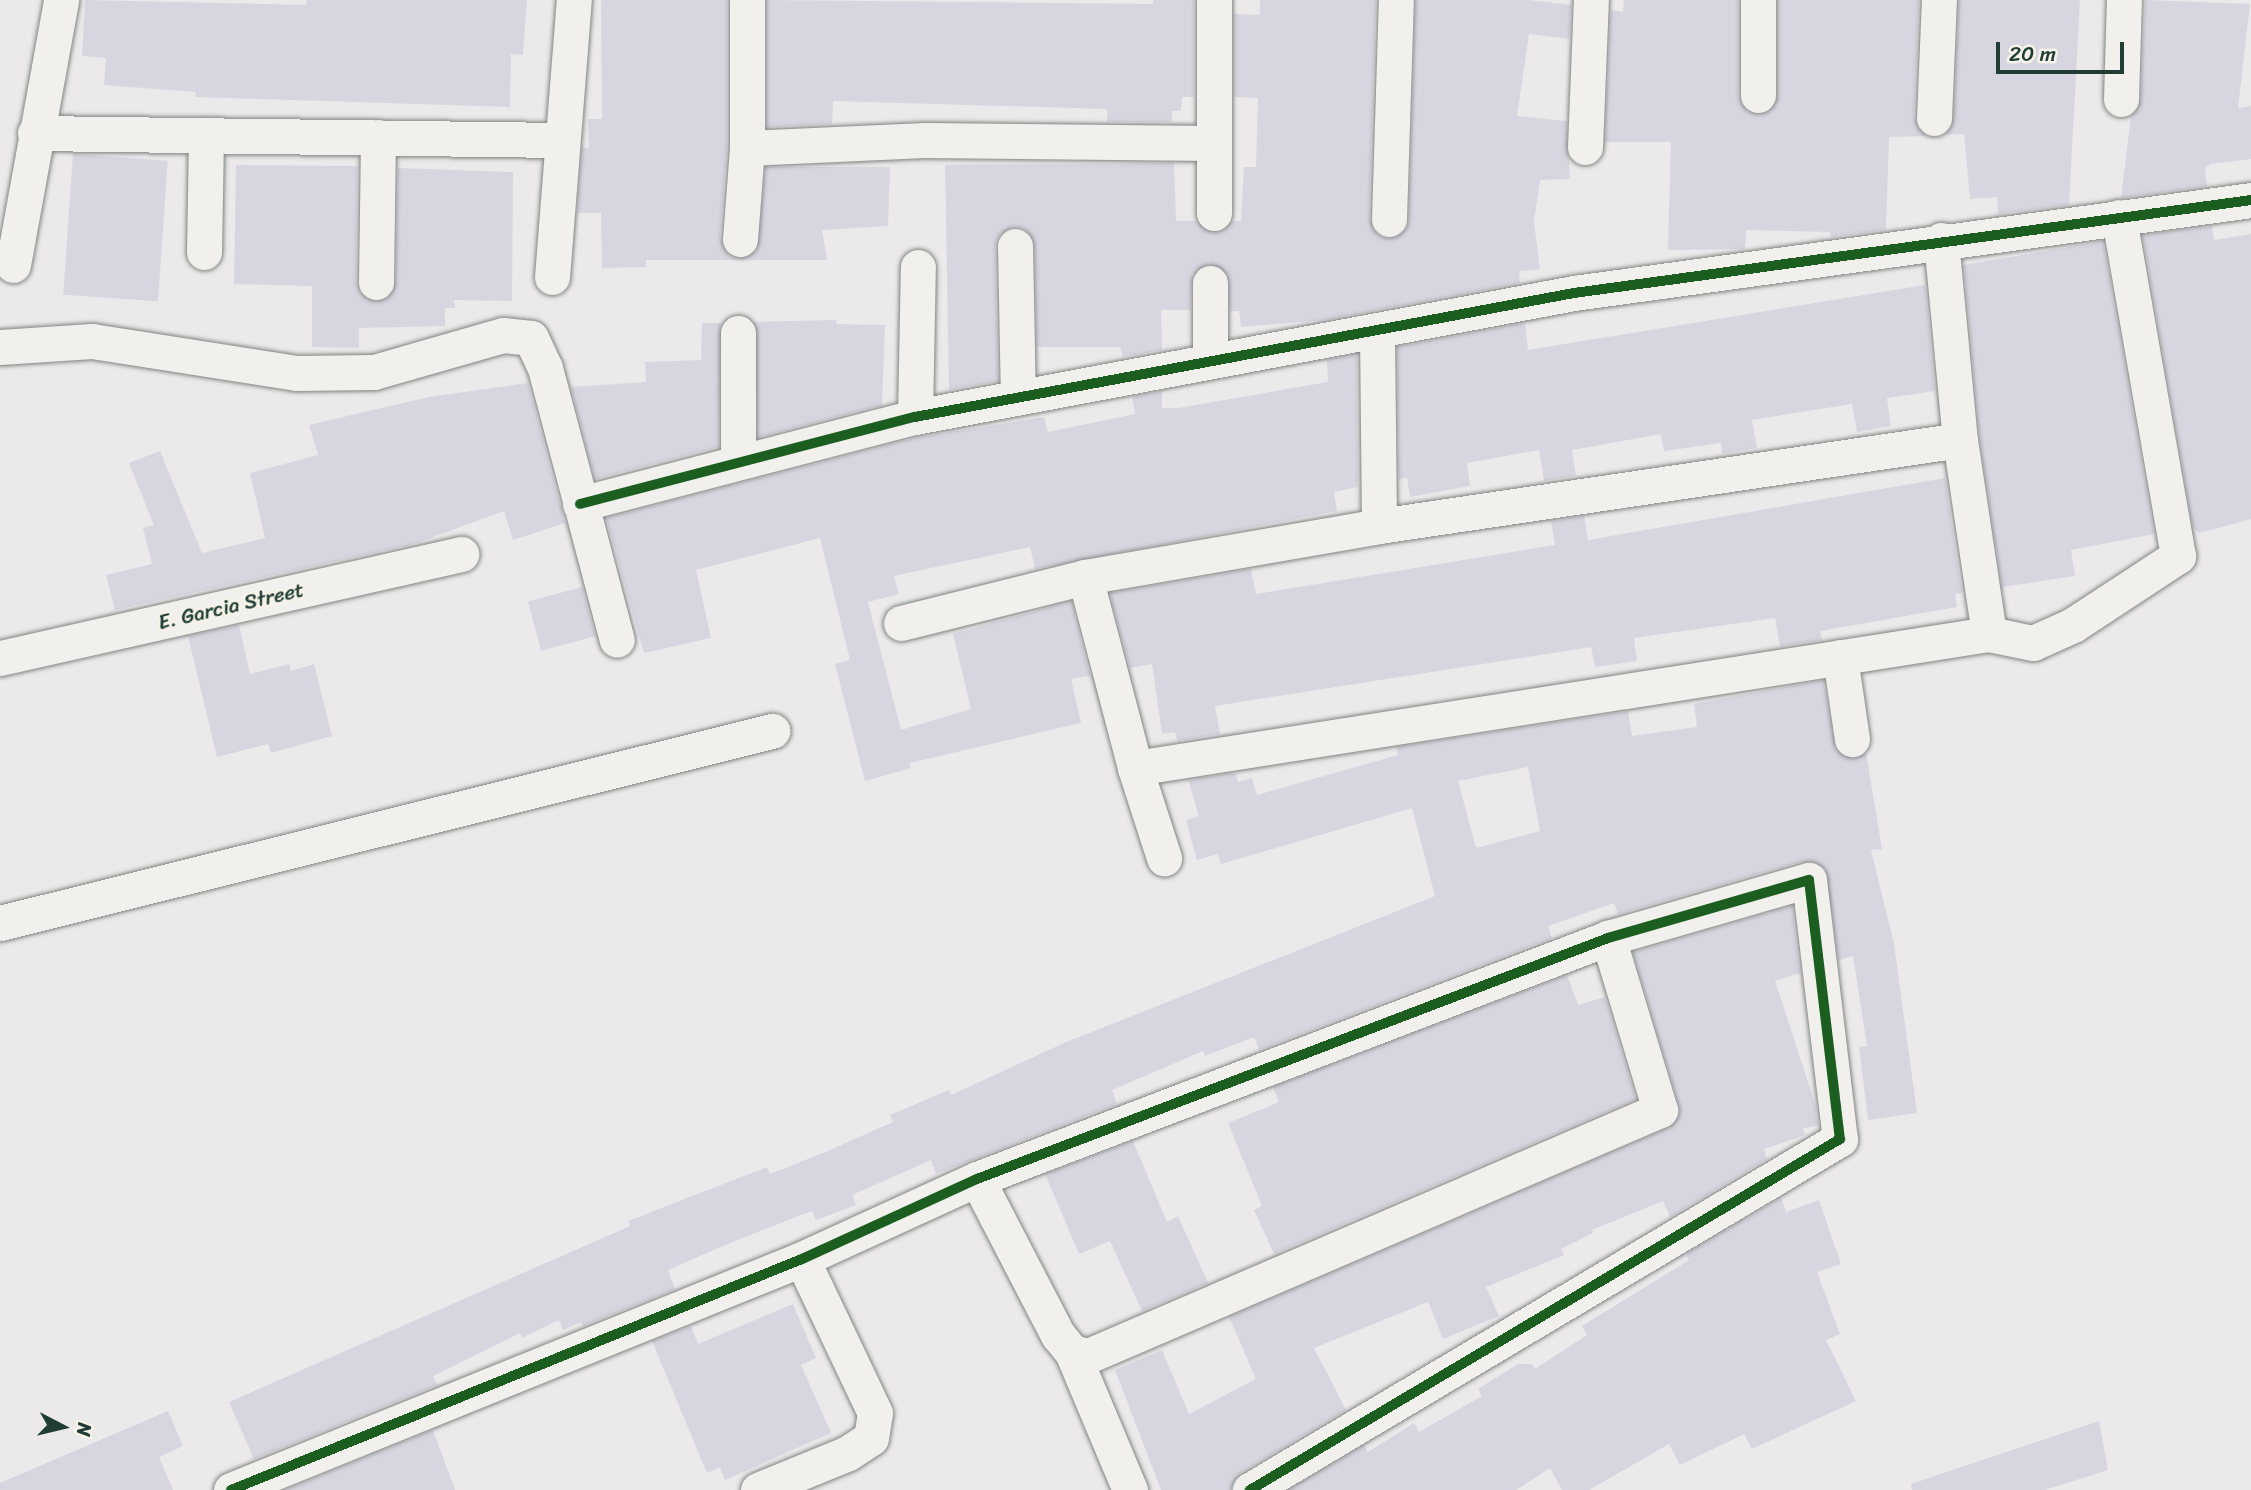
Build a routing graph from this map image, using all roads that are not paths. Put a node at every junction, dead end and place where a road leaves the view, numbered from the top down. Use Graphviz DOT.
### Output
graph roads {
  1 [pos="61,0"];
  2 [pos="574,0"];
  3 [pos="747,0"];
  4 [pos="1214,0"];
  5 [pos="1396,0"];
  6 [pos="1591,0"];
  7 [pos="1758,0"];
  8 [pos="1939,0"];
  9 [pos="2124,0"];
  10 [pos="1758,95"];
  11 [pos="2121,99"];
  12 [pos="1934,118"];
  13 [pos="35,133"];
  14 [pos="206,135"];
  15 [pos="378,137"];
  16 [pos="561,140"];
  17 [pos="1211,143"];
  18 [pos="1584,147"];
  19 [pos="747,148"];
  20 [pos="2251,200"];
  21 [pos="1214,213"];
  22 [pos="2119,216"];
  23 [pos="1389,219"];
  24 [pos="740,240"];
  25 [pos="1941,240"];
  26 [pos="1016,246"];
  27 [pos="204,252"];
  28 [pos="13,265"];
  29 [pos="918,267"];
  30 [pos="552,277"];
  31 [pos="376,282"];
  32 [pos="1210,283"];
  33 [pos="738,333"];
  34 [pos="1377,333"];
  35 [pos="0,347"];
  36 [pos="1210,361"];
  37 [pos="1018,396"];
  38 [pos="915,417"];
  39 [pos="1959,440"];
  40 [pos="738,461"];
  41 [pos="580,504"];
  42 [pos="1379,526"];
  43 [pos="461,554"];
  44 [pos="1085,577"];
  45 [pos="901,623"];
  46 [pos="1989,634"];
  47 [pos="617,640"];
  48 [pos="1840,657"];
  49 [pos="0,658"];
  50 [pos="772,731"];
  51 [pos="1852,739"];
  52 [pos="1135,768"];
  53 [pos="1164,858"];
  54 [pos="0,923"];
  55 [pos="1608,938"];
  56 [pos="977,1179"];
  57 [pos="802,1259"];
  58 [pos="1072,1352"];
  59 [pos="231,1490"];
  60 [pos="758,1490"];
  61 [pos="1129,1490"];
  62 [pos="1251,1490"];
  1 -- 13 [label="street"];
  2 -- 16 [label="street"];
  3 -- 19 [label="street"];
  4 -- 17 [label="street"];
  5 -- 23 [label="street"];
  6 -- 18 [label="street"];
  7 -- 10 [label="street"];
  8 -- 12 [label="street"];
  9 -- 11 [label="street"];
  13 -- 14 [label="street"];
  13 -- 28 [label="street"];
  14 -- 15 [label="street"];
  14 -- 27 [label="street"];
  15 -- 16 [label="street"];
  15 -- 31 [label="street"];
  16 -- 30 [label="street"];
  17 -- 19 [label="street"];
  17 -- 21 [label="street"];
  19 -- 24 [label="street"];
  20 -- 22 [label="street"];
  22 -- 25 [label="street"];
  22 -- 46 [label="street"];
  25 -- 34 [label="street"];
  25 -- 39 [label="street"];
  26 -- 37 [label="street"];
  29 -- 38 [label="street"];
  32 -- 36 [label="street"];
  33 -- 40 [label="street"];
  34 -- 36 [label="street"];
  34 -- 42 [label="street"];
  35 -- 41 [label="street"];
  36 -- 37 [label="street"];
  37 -- 38 [label="street"];
  38 -- 40 [label="street"];
  39 -- 42 [label="street"];
  39 -- 46 [label="street"];
  40 -- 41 [label="street"];
  41 -- 47 [label="street"];
  42 -- 44 [label="street"];
  43 -- 49 [label="street, E. Garcia Street"];
  44 -- 45 [label="street"];
  44 -- 52 [label="street"];
  46 -- 48 [label="street"];
  48 -- 51 [label="street"];
  48 -- 52 [label="street"];
  50 -- 54 [label="street"];
  52 -- 53 [label="street"];
  55 -- 56 [label="street"];
  55 -- 58 [label="street"];
  55 -- 62 [label="street"];
  56 -- 57 [label="street"];
  56 -- 58 [label="street"];
  57 -- 59 [label="street"];
  57 -- 60 [label="street"];
  58 -- 61 [label="street"];
}
